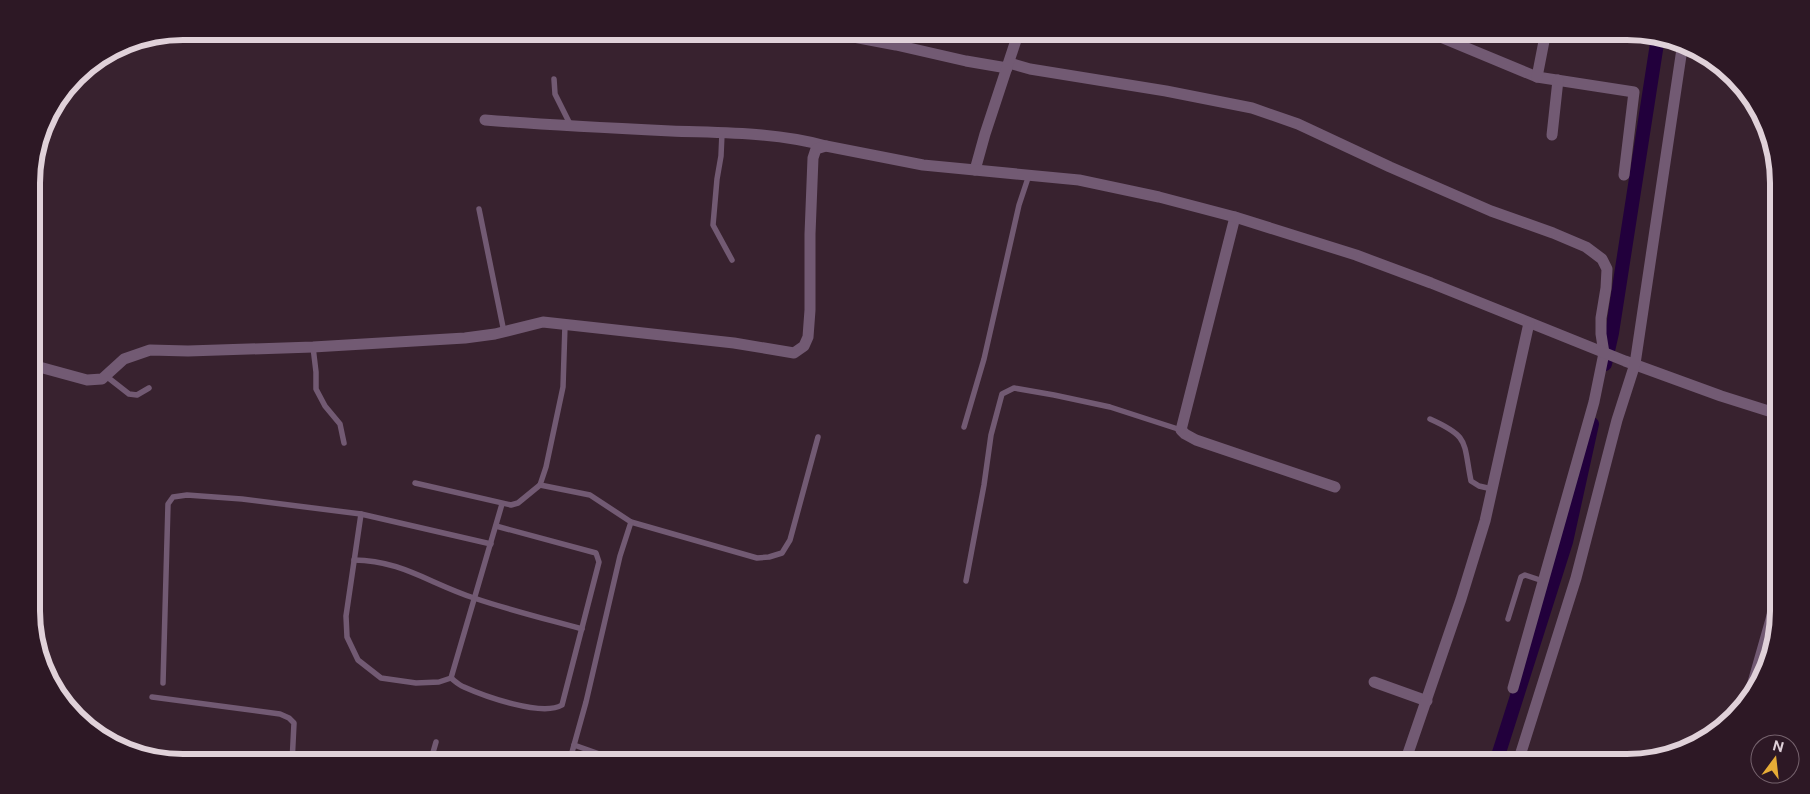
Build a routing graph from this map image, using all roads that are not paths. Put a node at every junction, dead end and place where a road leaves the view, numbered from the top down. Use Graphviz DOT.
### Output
graph roads {
  1 [pos="870,40"];
  2 [pos="1016,40"];
  3 [pos="1448,40"];
  4 [pos="1544,40"];
  5 [pos="1682,51"];
  6 [pos="1008,65"];
  7 [pos="1537,77"];
  8 [pos="554,79"];
  9 [pos="1558,80"];
  10 [pos="485,120"];
  11 [pos="572,126"];
  12 [pos="722,133"];
  13 [pos="1552,135"];
  14 [pos="826,146"];
  15 [pos="975,170"];
  16 [pos="1624,175"];
  17 [pos="1029,176"];
  18 [pos="479,208"];
  19 [pos="1235,217"];
  20 [pos="732,260"];
  21 [pos="1529,322"];
  22 [pos="566,325"];
  23 [pos="504,332"];
  24 [pos="313,347"];
  25 [pos="1605,353"];
  26 [pos="1630,362"];
  27 [pos="40,367"];
  28 [pos="106,376"];
  29 [pos="149,388"];
  30 [pos="1770,411"];
  31 [pos="1430,419"];
  32 [pos="964,427"];
  33 [pos="1181,430"];
  34 [pos="818,437"];
  35 [pos="344,443"];
  36 [pos="415,483"];
  37 [pos="540,485"];
  38 [pos="1335,487"];
  39 [pos="1492,490"];
  40 [pos="502,504"];
  41 [pos="361,514"];
  42 [pos="631,522"];
  43 [pos="496,526"];
  44 [pos="490,544"];
  45 [pos="354,560"];
  46 [pos="966,581"];
  47 [pos="1543,581"];
  48 [pos="474,599"];
  49 [pos="1770,613"];
  50 [pos="1508,619"];
  51 [pos="582,629"];
  52 [pos="451,678"];
  53 [pos="1374,682"];
  54 [pos="163,684"];
  55 [pos="1749,685"];
  56 [pos="1512,688"];
  57 [pos="152,697"];
  58 [pos="1427,701"];
  59 [pos="436,742"];
  60 [pos="574,745"];
  61 [pos="292,754"];
  62 [pos="433,754"];
  63 [pos="572,754"];
  64 [pos="599,754"];
  65 [pos="1408,754"];
  66 [pos="1521,754"];
  1 -- 6 [label="street"];
  2 -- 6 [label="street"];
  3 -- 7 [label="street"];
  4 -- 7 [label="street"];
  5 -- 26 [label="street"];
  6 -- 15 [label="street"];
  6 -- 25 [label="street"];
  7 -- 9 [label="street"];
  8 -- 11 [label="lane"];
  9 -- 13 [label="street"];
  9 -- 16 [label="street"];
  10 -- 11 [label="street"];
  11 -- 12 [label="street"];
  12 -- 14 [label="street"];
  12 -- 20 [label="lane"];
  14 -- 15 [label="street"];
  14 -- 22 [label="street"];
  15 -- 17 [label="street"];
  17 -- 19 [label="street"];
  17 -- 32 [label="lane"];
  18 -- 23 [label="lane"];
  19 -- 21 [label="street"];
  19 -- 33 [label="street"];
  21 -- 25 [label="street"];
  21 -- 39 [label="street"];
  22 -- 23 [label="street"];
  22 -- 37 [label="lane"];
  23 -- 24 [label="street"];
  24 -- 28 [label="street"];
  24 -- 35 [label="lane"];
  25 -- 26 [label="street"];
  25 -- 47 [label="street"];
  26 -- 30 [label="street"];
  26 -- 66 [label="street"];
  27 -- 28 [label="street"];
  28 -- 29 [label="lane"];
  31 -- 39 [label="lane"];
  33 -- 38 [label="street"];
  33 -- 46 [label="lane"];
  34 -- 42 [label="lane"];
  36 -- 40 [label="lane"];
  37 -- 40 [label="lane"];
  37 -- 42 [label="lane"];
  39 -- 58 [label="street"];
  40 -- 43 [label="lane"];
  41 -- 44 [label="lane"];
  41 -- 45 [label="lane"];
  41 -- 54 [label="lane"];
  42 -- 60 [label="lane"];
  43 -- 44 [label="lane"];
  43 -- 51 [label="lane"];
  44 -- 48 [label="lane"];
  45 -- 48 [label="lane"];
  45 -- 52 [label="lane"];
  47 -- 50 [label="lane"];
  47 -- 56 [label="street"];
  48 -- 51 [label="lane"];
  48 -- 52 [label="lane"];
  49 -- 55 [label="lane"];
  51 -- 52 [label="lane"];
  53 -- 58 [label="street"];
  57 -- 61 [label="lane"];
  58 -- 65 [label="street"];
  59 -- 62 [label="lane"];
  60 -- 63 [label="lane"];
  60 -- 64 [label="lane"];
}
